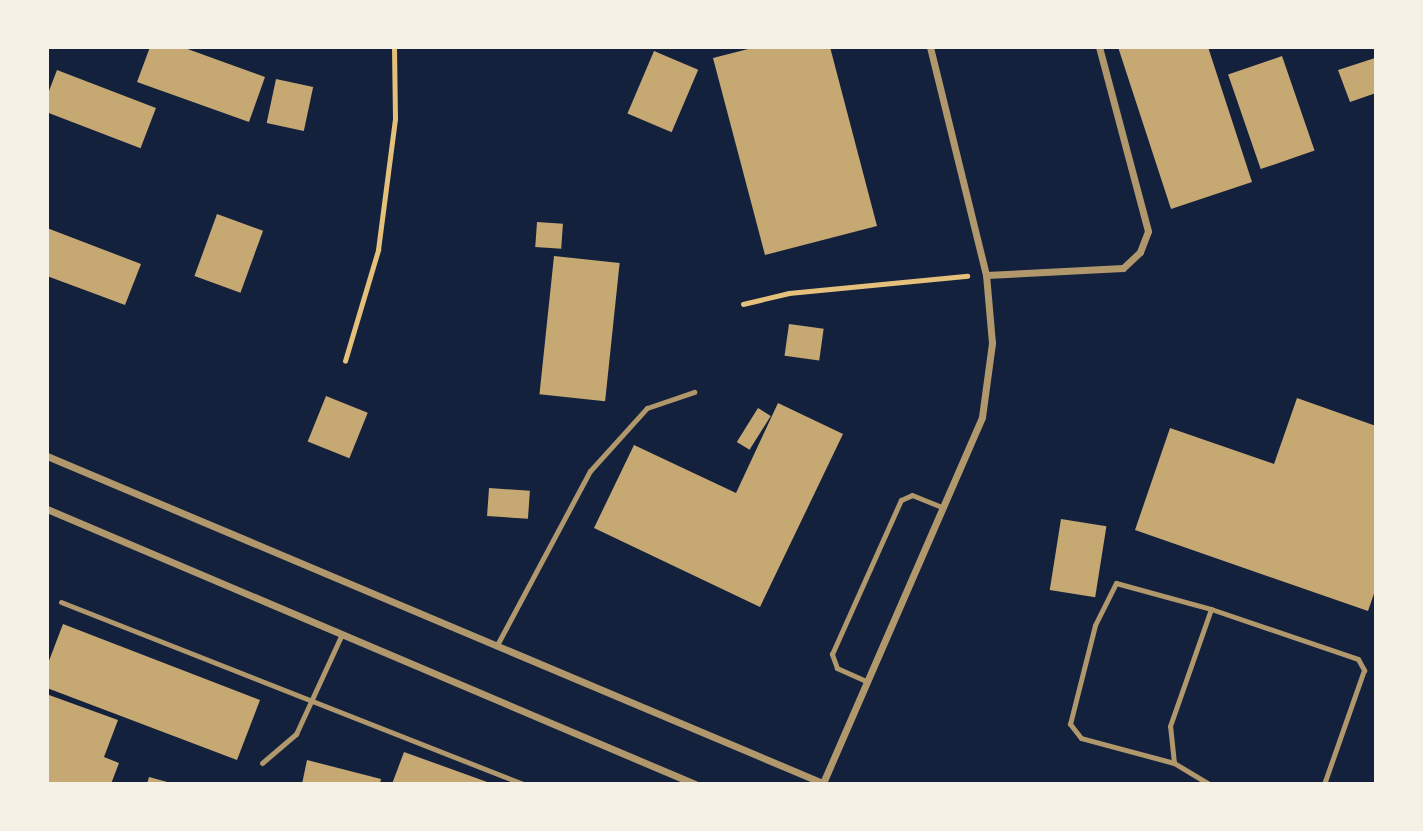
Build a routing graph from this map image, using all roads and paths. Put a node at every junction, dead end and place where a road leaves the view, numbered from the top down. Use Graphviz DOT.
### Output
graph roads {
  1 [pos="394,47"];
  2 [pos="930,47"];
  3 [pos="1098,47"];
  4 [pos="986,275"];
  5 [pos="743,304"];
  6 [pos="345,361"];
  7 [pos="694,392"];
  8 [pos="47,456"];
  9 [pos="942,507"];
  10 [pos="47,509"];
  11 [pos="61,602"];
  12 [pos="1211,609"];
  13 [pos="342,634"];
  14 [pos="497,645"];
  15 [pos="866,681"];
  16 [pos="310,702"];
  17 [pos="262,763"];
  18 [pos="1174,763"];
  19 [pos="824,783"];
  20 [pos="524,784"];
  21 [pos="695,784"];
  22 [pos="1209,784"];
  23 [pos="1324,784"];
  1 -- 6 [label="path"];
  2 -- 4 [label="street"];
  3 -- 4 [label="street"];
  4 -- 5 [label="path"];
  4 -- 9 [label="street"];
  7 -- 14 [label="lane"];
  8 -- 14 [label="street"];
  9 -- 15 [label="street"];
  9 -- 15 [label="lane"];
  10 -- 13 [label="street"];
  11 -- 16 [label="lane"];
  12 -- 18 [label="lane"];
  12 -- 18 [label="lane"];
  12 -- 23 [label="lane"];
  13 -- 16 [label="lane"];
  13 -- 21 [label="street"];
  14 -- 19 [label="street"];
  15 -- 19 [label="street"];
  16 -- 17 [label="lane"];
  16 -- 20 [label="lane"];
  18 -- 22 [label="lane"];
}
